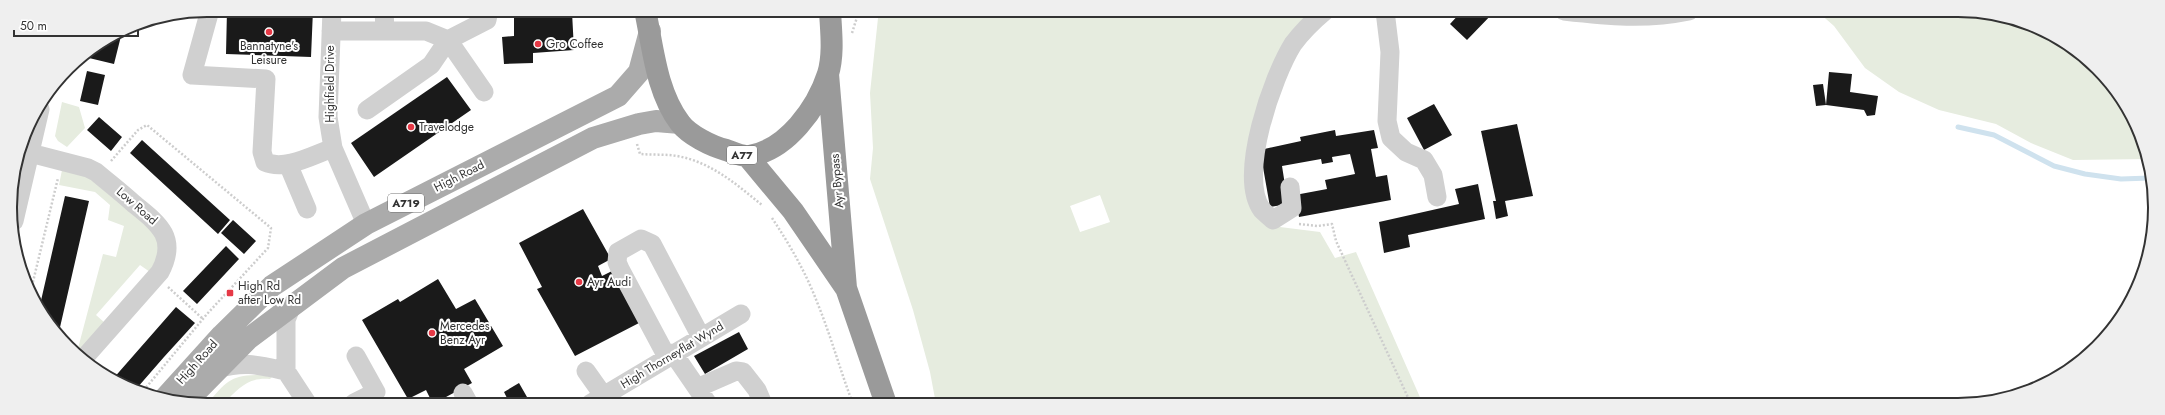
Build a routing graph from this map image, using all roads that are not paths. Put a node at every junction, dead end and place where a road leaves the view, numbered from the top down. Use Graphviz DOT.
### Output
graph roads {
  1 [pos="208,17"];
  2 [pos="332,17"];
  3 [pos="384,17"];
  4 [pos="487,17"];
  5 [pos="830,17"];
  6 [pos="1318,17"];
  7 [pos="1386,17"];
  8 [pos="1626,17"];
  9 [pos="1650,17"];
  10 [pos="647,21"];
  11 [pos="331,31"];
  12 [pos="384,31"];
  13 [pos="448,40"];
  14 [pos="828,73"];
  15 [pos="484,92"];
  16 [pos="367,110"];
  17 [pos="680,123"];
  18 [pos="37,124"];
  19 [pos="333,148"];
  20 [pos="30,153"];
  21 [pos="748,157"];
  22 [pos="288,164"];
  23 [pos="1290,187"];
  24 [pos="1436,197"];
  25 [pos="17,208"];
  26 [pos="307,209"];
  27 [pos="366,224"];
  28 [pos="846,288"];
  29 [pos="292,305"];
  30 [pos="741,314"];
  31 [pos="701,337"];
  32 [pos="87,355"];
  33 [pos="670,355"];
  34 [pos="356,356"];
  35 [pos="217,369"];
  36 [pos="286,371"];
  37 [pos="586,371"];
  38 [pos="697,388"];
  39 [pos="169,394"];
  40 [pos="191,397"];
  41 [pos="304,398"];
  42 [pos="365,398"];
  43 [pos="595,398"];
  44 [pos="599,398"];
  45 [pos="704,398"];
  46 [pos="760,398"];
  47 [pos="884,398"];
  1 -- 22 [label="street"];
  2 -- 11 [label="street, Highfield Drive"];
  3 -- 12 [label="street"];
  4 -- 13 [label="street"];
  5 -- 14 [label="highway, A77"];
  6 -- 23 [label="street"];
  7 -- 24 [label="street"];
  8 -- 9 [label="street"];
  10 -- 17 [label="highway, A77"];
  10 -- 27 [label="main road, High Road / A719"];
  11 -- 12 [label="street"];
  11 -- 19 [label="street, Highfield Drive"];
  12 -- 13 [label="street"];
  13 -- 15 [label="street"];
  13 -- 16 [label="street"];
  14 -- 21 [label="highway, A77"];
  14 -- 28 [label="highway, Ayr Bypass / A77"];
  17 -- 21 [label="highway, A77"];
  17 -- 29 [label="main road, High Road / A719"];
  18 -- 20 [label="street"];
  19 -- 22 [label="street"];
  19 -- 27 [label="street, Highfield Drive"];
  20 -- 25 [label="street"];
  20 -- 32 [label="street, Low Road"];
  21 -- 28 [label="highway, Ayr Bypass / A77"];
  22 -- 26 [label="street"];
  27 -- 39 [label="main road, High Road / A719"];
  28 -- 47 [label="highway, Ayr Bypass / A77"];
  29 -- 35 [label="main road, High Road / A719"];
  29 -- 36 [label="street"];
  30 -- 31 [label="street, High Thorneyflat Wynd"];
  31 -- 33 [label="street, High Thorneyflat Wynd"];
  31 -- 33 [label="street"];
  33 -- 38 [label="street"];
  33 -- 44 [label="street, High Thorneyflat Wynd"];
  34 -- 42 [label="street"];
  35 -- 36 [label="street"];
  35 -- 40 [label="main road, High Road / A719"];
  36 -- 41 [label="street"];
  37 -- 43 [label="street, High Thorneyflat Wynd"];
  38 -- 45 [label="street"];
  38 -- 46 [label="street"];
}
